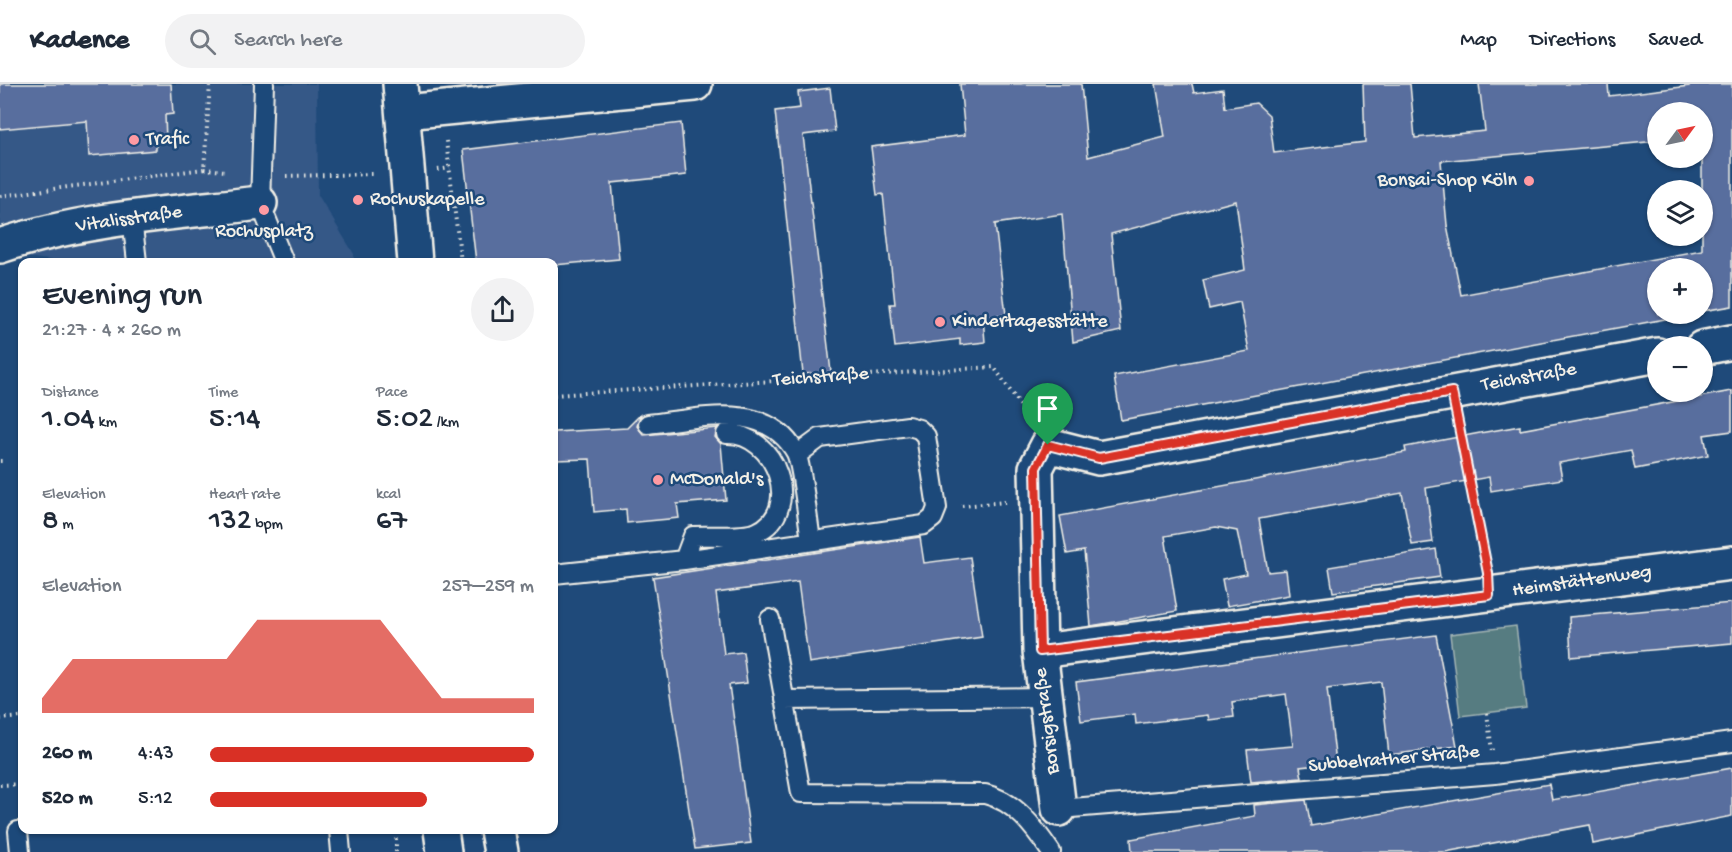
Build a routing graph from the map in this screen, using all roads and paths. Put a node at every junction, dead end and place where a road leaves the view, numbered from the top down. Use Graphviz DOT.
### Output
graph roads {
  1 [pos="210,84"];
  2 [pos="264,84"];
  3 [pos="695,84"];
  4 [pos="402,98"];
  5 [pos="443,109"];
  6 [pos="204,169"];
  7 [pos="384,174"];
  8 [pos="260,189"];
  9 [pos="0,196"];
  10 [pos="132,218"];
  11 [pos="0,246"];
  12 [pos="137,258"];
  13 [pos="283,258"];
  14 [pos="415,258"];
  15 [pos="461,258"];
  16 [pos="1732,342"];
  17 [pos="1713,346"];
  18 [pos="1647,358"];
  19 [pos="1452,392"];
  20 [pos="558,396"];
  21 [pos="648,424"];
  22 [pos="726,434"];
  23 [pos="1048,445"];
  24 [pos="797,454"];
  25 [pos="1036,494"];
  26 [pos="937,508"];
  27 [pos="811,540"];
  28 [pos="684,560"];
  29 [pos="1732,563"];
  30 [pos="558,574"];
  31 [pos="1489,595"];
  32 [pos="770,619"];
  33 [pos="1040,651"];
  34 [pos="1046,697"];
  35 [pos="784,700"];
  36 [pos="1487,713"];
  37 [pos="18,717"];
  38 [pos="0,719"];
  39 [pos="1732,742"];
  40 [pos="1495,774"];
  41 [pos="18,784"];
  42 [pos="0,785"];
  43 [pos="1059,809"];
  44 [pos="18,834"];
  45 [pos="339,834"];
  46 [pos="396,834"];
  47 [pos="498,834"];
  48 [pos="20,852"];
  49 [pos="341,852"];
  50 [pos="396,852"];
  51 [pos="501,852"];
  52 [pos="1051,852"];
  1 -- 6 [label="path"];
  2 -- 8 [label="lane"];
  3 -- 5 [label="street"];
  4 -- 5 [label="street"];
  4 -- 14 [label="street"];
  5 -- 15 [label="path"];
  6 -- 8 [label="path"];
  6 -- 9 [label="path"];
  7 -- 8 [label="path"];
  8 -- 10 [label="street, Vitalisstraße"];
  8 -- 13 [label="lane"];
  10 -- 11 [label="street, Vitalisstraße"];
  10 -- 12 [label="lane"];
  16 -- 17 [label="street"];
  18 -- 19 [label="street, Teichstraße"];
  19 -- 23 [label="street, Teichstraße"];
  19 -- 31 [label="path"];
  20 -- 23 [label="path, Teichstraße"];
  21 -- 24 [label="lane"];
  22 -- 28 [label="lane"];
  23 -- 25 [label="street"];
  24 -- 26 [label="lane"];
  24 -- 27 [label="lane"];
  25 -- 26 [label="path"];
  25 -- 33 [label="street, Borsigstraße"];
  26 -- 27 [label="lane"];
  27 -- 28 [label="lane"];
  28 -- 30 [label="lane"];
  29 -- 31 [label="street, Heimstättenweg"];
  31 -- 33 [label="street, Heimstättenweg"];
  32 -- 35 [label="lane"];
  33 -- 34 [label="street, Borsigstraße"];
  34 -- 35 [label="lane"];
  34 -- 43 [label="street, Borsigstraße"];
  35 -- 52 [label="lane"];
  36 -- 40 [label="path"];
  37 -- 38 [label="path"];
  39 -- 40 [label="lane, Subbelrather Straße"];
  40 -- 43 [label="lane, Subbelrather Straße"];
  41 -- 42 [label="path"];
  44 -- 48 [label="lane"];
  45 -- 49 [label="lane"];
  46 -- 50 [label="path"];
  47 -- 51 [label="street"];
}
